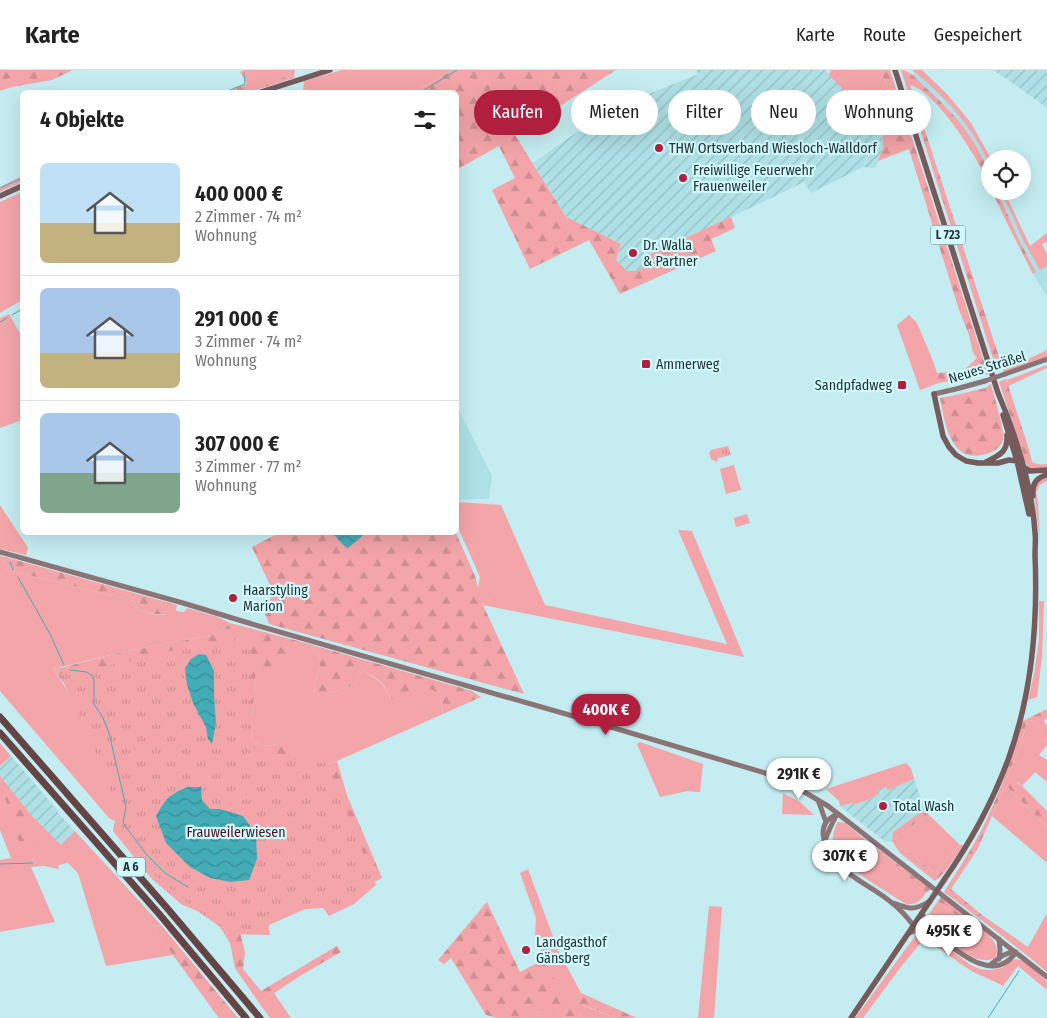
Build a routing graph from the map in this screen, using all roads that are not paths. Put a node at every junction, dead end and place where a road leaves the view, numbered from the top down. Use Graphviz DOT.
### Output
graph roads {
  1 [pos="330,70"];
  2 [pos="895,70"];
  3 [pos="267,90"];
  4 [pos="20,187"];
  5 [pos="0,196"];
  6 [pos="1047,359"];
  7 [pos="998,393"];
  8 [pos="934,394"];
  9 [pos="1006,426"];
  10 [pos="1017,461"];
  11 [pos="984,463"];
  12 [pos="1023,467"];
  13 [pos="1047,470"];
  14 [pos="1047,475"];
  15 [pos="1031,500"];
  16 [pos="1035,546"];
  17 [pos="0,552"];
  18 [pos="0,717"];
  19 [pos="0,732"];
  20 [pos="818,799"];
  21 [pos="838,814"];
  22 [pos="826,822"];
  23 [pos="825,842"];
  24 [pos="930,901"];
  25 [pos="891,902"];
  26 [pos="922,913"];
  27 [pos="913,925"];
  28 [pos="932,931"];
  29 [pos="908,934"];
  30 [pos="999,938"];
  31 [pos="1016,952"];
  32 [pos="999,959"];
  33 [pos="990,965"];
  34 [pos="1047,977"];
  35 [pos="246,1018"];
  36 [pos="260,1018"];
  37 [pos="851,1018"];
  1 -- 3 [label="main road"];
  2 -- 7 [label="main road, L 723"];
  4 -- 5 [label="main road"];
  6 -- 8 [label="main road, Neues Sträßel, bridge"];
  7 -- 9 [label="main road, L 723"];
  7 -- 12 [label="main road, L 723"];
  8 -- 11 [label="main road"];
  9 -- 10 [label="main road, L 723"];
  9 -- 11 [label="main road"];
  10 -- 11 [label="main road"];
  10 -- 16 [label="main road, L 723"];
  12 -- 13 [label="main road"];
  12 -- 15 [label="main road, L 723"];
  14 -- 15 [label="main road"];
  15 -- 16 [label="main road, L 723"];
  16 -- 24 [label="main road, L 723, bridge"];
  17 -- 20 [label="main road"];
  18 -- 36 [label="highway, A 6"];
  19 -- 35 [label="highway, A 6"];
  20 -- 21 [label="main road"];
  20 -- 22 [label="main road"];
  21 -- 22 [label="main road"];
  21 -- 23 [label="main road"];
  21 -- 30 [label="main road"];
  22 -- 23 [label="main road"];
  23 -- 25 [label="main road"];
  24 -- 25 [label="main road"];
  24 -- 26 [label="main road, L 723"];
  25 -- 27 [label="main road"];
  26 -- 27 [label="main road, L 723"];
  26 -- 28 [label="main road"];
  27 -- 29 [label="main road, L 723"];
  28 -- 29 [label="main road"];
  28 -- 33 [label="main road"];
  29 -- 37 [label="main road, L 723"];
  30 -- 31 [label="main road"];
  30 -- 32 [label="main road"];
  31 -- 32 [label="main road"];
  31 -- 33 [label="main road"];
  31 -- 34 [label="main road"];
  32 -- 33 [label="main road"];
}
